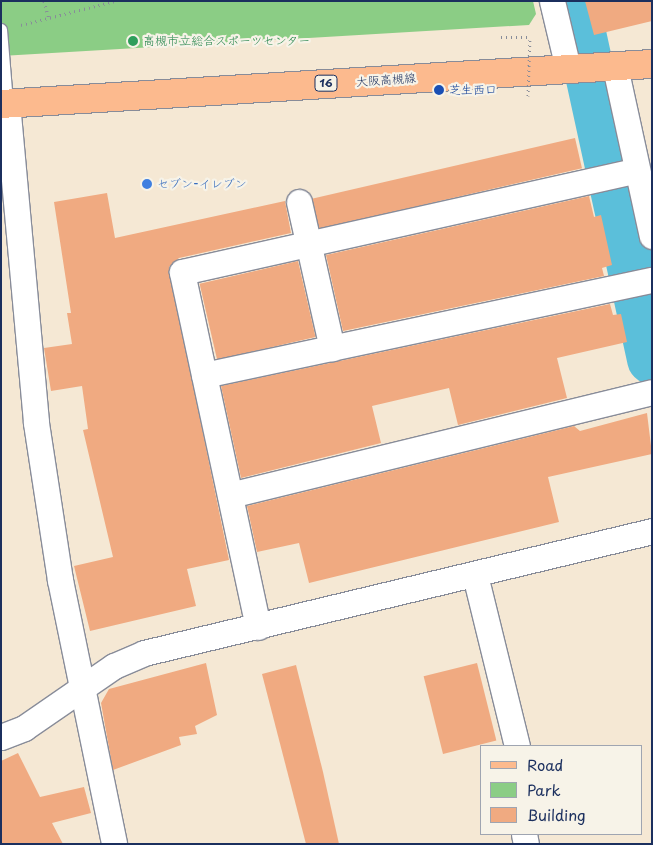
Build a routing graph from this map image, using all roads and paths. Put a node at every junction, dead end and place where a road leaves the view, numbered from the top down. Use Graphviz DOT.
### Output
graph roads {
  1 [pos="44,1"];
  2 [pos="115,1"];
  3 [pos="552,1"];
  4 [pos="49,18"];
  5 [pos="16,27"];
  6 [pos="1,30"];
  7 [pos="501,37"];
  8 [pos="652,64"];
  9 [pos="615,67"];
  10 [pos="568,68"];
  11 [pos="528,96"];
  12 [pos="4,104"];
  13 [pos="637,170"];
  14 [pos="299,202"];
  15 [pos="652,236"];
  16 [pos="309,243"];
  17 [pos="652,280"];
  18 [pos="332,348"];
  19 [pos="204,375"];
  20 [pos="652,392"];
  21 [pos="230,494"];
  22 [pos="652,531"];
  23 [pos="475,575"];
  24 [pos="258,627"];
  25 [pos="82,686"];
  26 [pos="1,737"];
  27 [pos="517,745"];
  28 [pos="114,844"];
  1 -- 4 [label="path"];
  2 -- 4 [label="path"];
  3 -- 10 [label="street"];
  4 -- 5 [label="path"];
  6 -- 12 [label="lane"];
  7 -- 11 [label="path, bridge"];
  8 -- 9 [label="main road, 大阪高槻線 / 16"];
  9 -- 10 [label="main road, 大阪高槻線 / 16"];
  9 -- 13 [label="street"];
  10 -- 12 [label="main road, 大阪高槻線 / 16"];
  12 -- 25 [label="street"];
  13 -- 15 [label="street"];
  13 -- 16 [label="street"];
  14 -- 16 [label="street"];
  16 -- 18 [label="street"];
  16 -- 19 [label="street"];
  17 -- 18 [label="street"];
  18 -- 19 [label="street"];
  19 -- 21 [label="street"];
  20 -- 21 [label="street"];
  21 -- 24 [label="street"];
  22 -- 23 [label="street"];
  23 -- 24 [label="street"];
  23 -- 27 [label="street"];
  24 -- 25 [label="street"];
  25 -- 26 [label="street"];
  25 -- 28 [label="street"];
}
